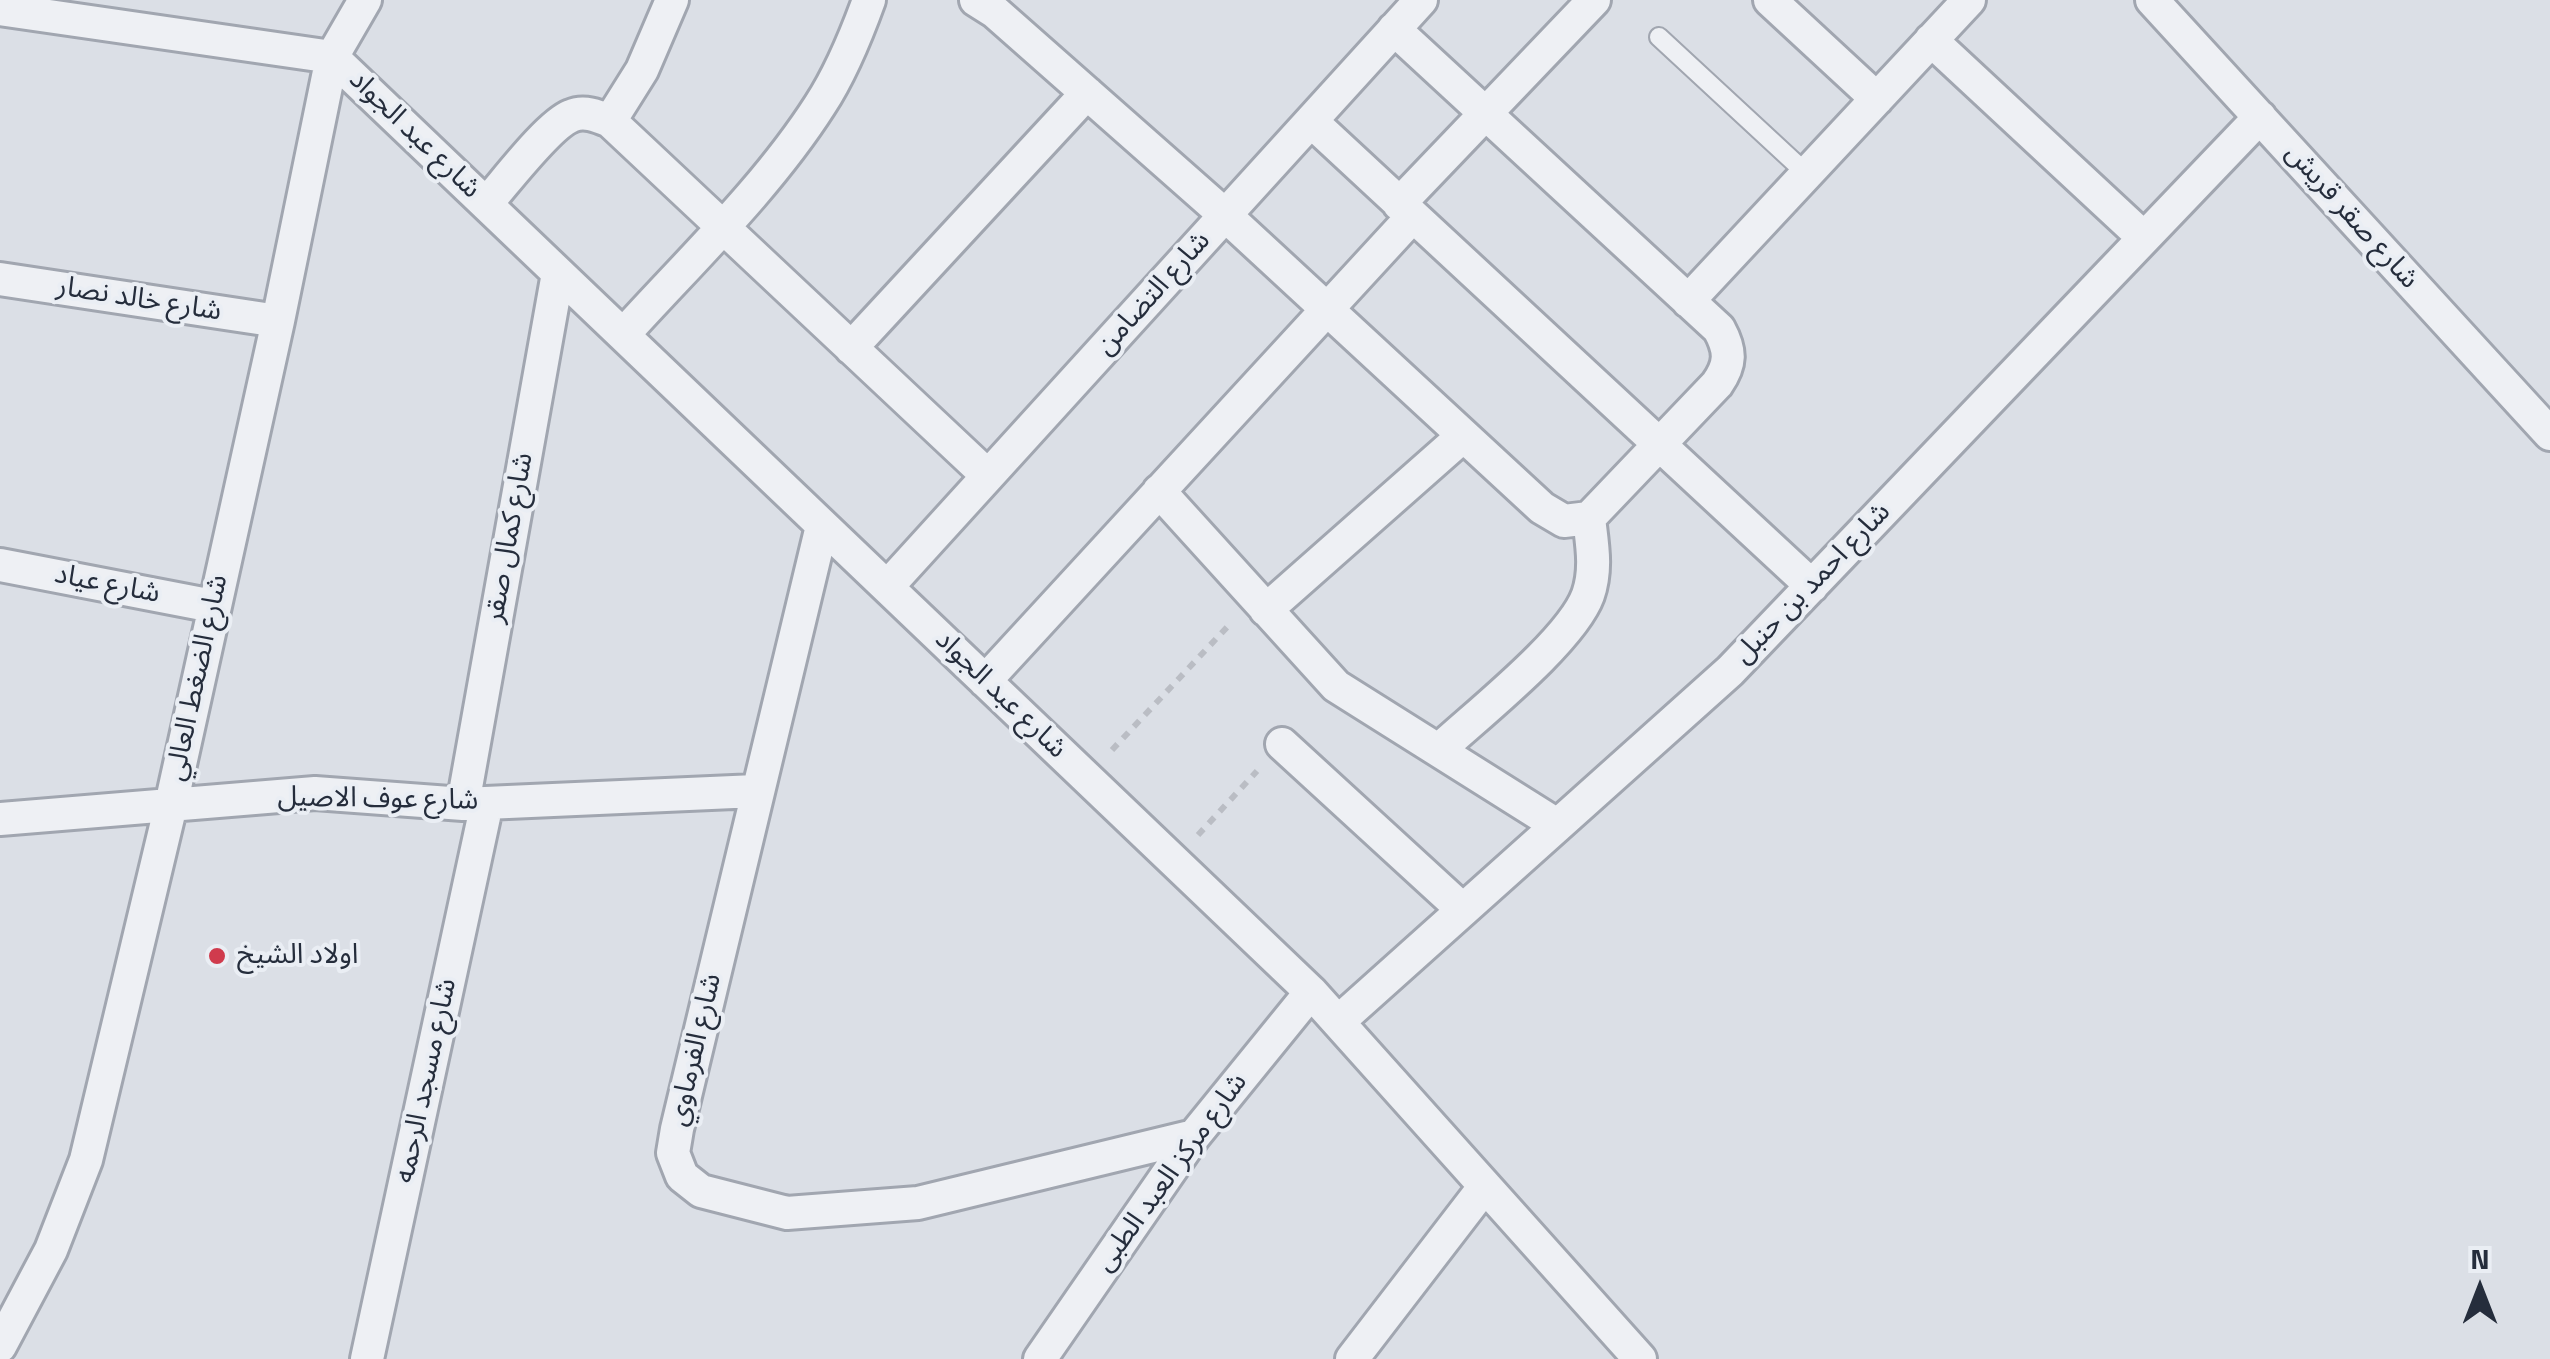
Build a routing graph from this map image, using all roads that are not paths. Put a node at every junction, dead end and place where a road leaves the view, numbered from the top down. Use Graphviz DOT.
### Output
graph roads {
  1 [pos="365,0"];
  2 [pos="672,0"];
  3 [pos="869,0"];
  4 [pos="1421,0"];
  5 [pos="1594,0"];
  6 [pos="1969,0"];
  7 [pos="2152,0"];
  8 [pos="1775,1"];
  9 [pos="992,4"];
  10 [pos="0,10"];
  11 [pos="1394,29"];
  12 [pos="1659,37"];
  13 [pos="1931,40"];
  14 [pos="332,58"];
  15 [pos="1086,93"];
  16 [pos="1877,99"];
  17 [pos="1485,114"];
  18 [pos="2260,117"];
  19 [pos="610,121"];
  20 [pos="1310,121"];
  21 [pos="1807,174"];
  22 [pos="486,204"];
  23 [pos="1406,210"];
  24 [pos="1225,216"];
  25 [pos="722,226"];
  26 [pos="2144,238"];
  27 [pos="558,273"];
  28 [pos="0,279"];
  29 [pos="1688,301"];
  30 [pos="1326,309"];
  31 [pos="278,321"];
  32 [pos="623,335"];
  33 [pos="852,348"];
  34 [pos="2550,434"];
  35 [pos="1463,436"];
  36 [pos="1660,445"];
  37 [pos="988,476"];
  38 [pos="1159,491"];
  39 [pos="1589,518"];
  40 [pos="822,526"];
  41 [pos="0,565"];
  42 [pos="1812,586"];
  43 [pos="887,587"];
  44 [pos="1260,604"];
  45 [pos="213,606"];
  46 [pos="985,681"];
  47 [pos="1282,744"];
  48 [pos="1438,750"];
  49 [pos="756,790"];
  50 [pos="475,804"];
  51 [pos="171,805"];
  52 [pos="0,819"];
  53 [pos="1557,825"];
  54 [pos="1462,910"];
  55 [pos="1311,992"];
  56 [pos="1338,1022"];
  57 [pos="1194,1136"];
  58 [pos="1485,1186"];
  59 [pos="0,1346"];
  60 [pos="367,1359"];
  61 [pos="1040,1359"];
  62 [pos="1352,1359"];
  63 [pos="1640,1359"];
  1 -- 14 [label="street, شارع الضغط العالي"];
  2 -- 19 [label="street"];
  3 -- 25 [label="street"];
  4 -- 11 [label="street, شارع التضامن"];
  5 -- 17 [label="street"];
  6 -- 13 [label="street"];
  7 -- 18 [label="street, شارع صقر قريش"];
  8 -- 16 [label="street"];
  9 -- 15 [label="street"];
  10 -- 14 [label="street"];
  11 -- 17 [label="street"];
  11 -- 20 [label="street, شارع التضامن"];
  12 -- 21 [label="lane"];
  13 -- 16 [label="street"];
  13 -- 26 [label="street"];
  14 -- 22 [label="street, شارع عبد الجواد"];
  14 -- 31 [label="street, شارع الضغط العالي"];
  15 -- 24 [label="street"];
  15 -- 33 [label="street"];
  16 -- 21 [label="street"];
  17 -- 23 [label="street"];
  17 -- 29 [label="street"];
  18 -- 26 [label="street, شارع احمد بن حنبل"];
  18 -- 34 [label="street, شارع صقر قريش"];
  19 -- 22 [label="street"];
  19 -- 25 [label="street"];
  20 -- 23 [label="street"];
  20 -- 24 [label="street, شارع التضامن"];
  21 -- 29 [label="street"];
  22 -- 27 [label="street, شارع عبد الجواد"];
  23 -- 30 [label="street"];
  23 -- 36 [label="street"];
  24 -- 30 [label="street"];
  24 -- 37 [label="street, شارع التضامن"];
  25 -- 32 [label="street"];
  25 -- 33 [label="street"];
  26 -- 42 [label="street, شارع احمد بن حنبل"];
  27 -- 32 [label="street, شارع عبد الجواد"];
  27 -- 50 [label="street, شارع كمال صقر"];
  28 -- 31 [label="street, شارع خالد نصار"];
  29 -- 36 [label="street"];
  30 -- 35 [label="street"];
  30 -- 38 [label="street"];
  31 -- 45 [label="street, شارع الضغط العالي"];
  32 -- 40 [label="street, شارع عبد الجواد"];
  33 -- 37 [label="street"];
  35 -- 39 [label="street"];
  35 -- 44 [label="street"];
  36 -- 39 [label="street"];
  36 -- 42 [label="street"];
  37 -- 43 [label="street, شارع التضامن"];
  38 -- 44 [label="street"];
  38 -- 46 [label="street"];
  39 -- 48 [label="street"];
  40 -- 43 [label="street, شارع عبد الجواد"];
  40 -- 49 [label="street, شارع الفرماوي"];
  41 -- 45 [label="street, شارع عياد"];
  42 -- 53 [label="street, شارع احمد بن حنبل"];
  43 -- 46 [label="street, شارع عبد الجواد"];
  44 -- 48 [label="street"];
  45 -- 51 [label="street, شارع الضغط العالي"];
  46 -- 55 [label="street, شارع عبد الجواد"];
  47 -- 54 [label="street"];
  48 -- 53 [label="street"];
  49 -- 50 [label="street, شارع عوف الاصيل"];
  49 -- 57 [label="street, شارع الفرماوي"];
  50 -- 51 [label="street, شارع عوف الاصيل"];
  50 -- 60 [label="street, شارع مسجد الرحمه"];
  51 -- 52 [label="street, شارع عوف الاصيل"];
  51 -- 59 [label="street, شارع الضغط العالي"];
  53 -- 54 [label="street, شارع احمد بن حنبل"];
  54 -- 56 [label="street, شارع احمد بن حنبل"];
  55 -- 56 [label="street, شارع عبد الجواد"];
  55 -- 57 [label="street, شارع مركز العبد الطبى"];
  56 -- 58 [label="street, شارع عبد الجواد"];
  57 -- 61 [label="street, شارع مركز العبد الطبى"];
  58 -- 62 [label="street"];
  58 -- 63 [label="street, شارع عبد الجواد"];
}
